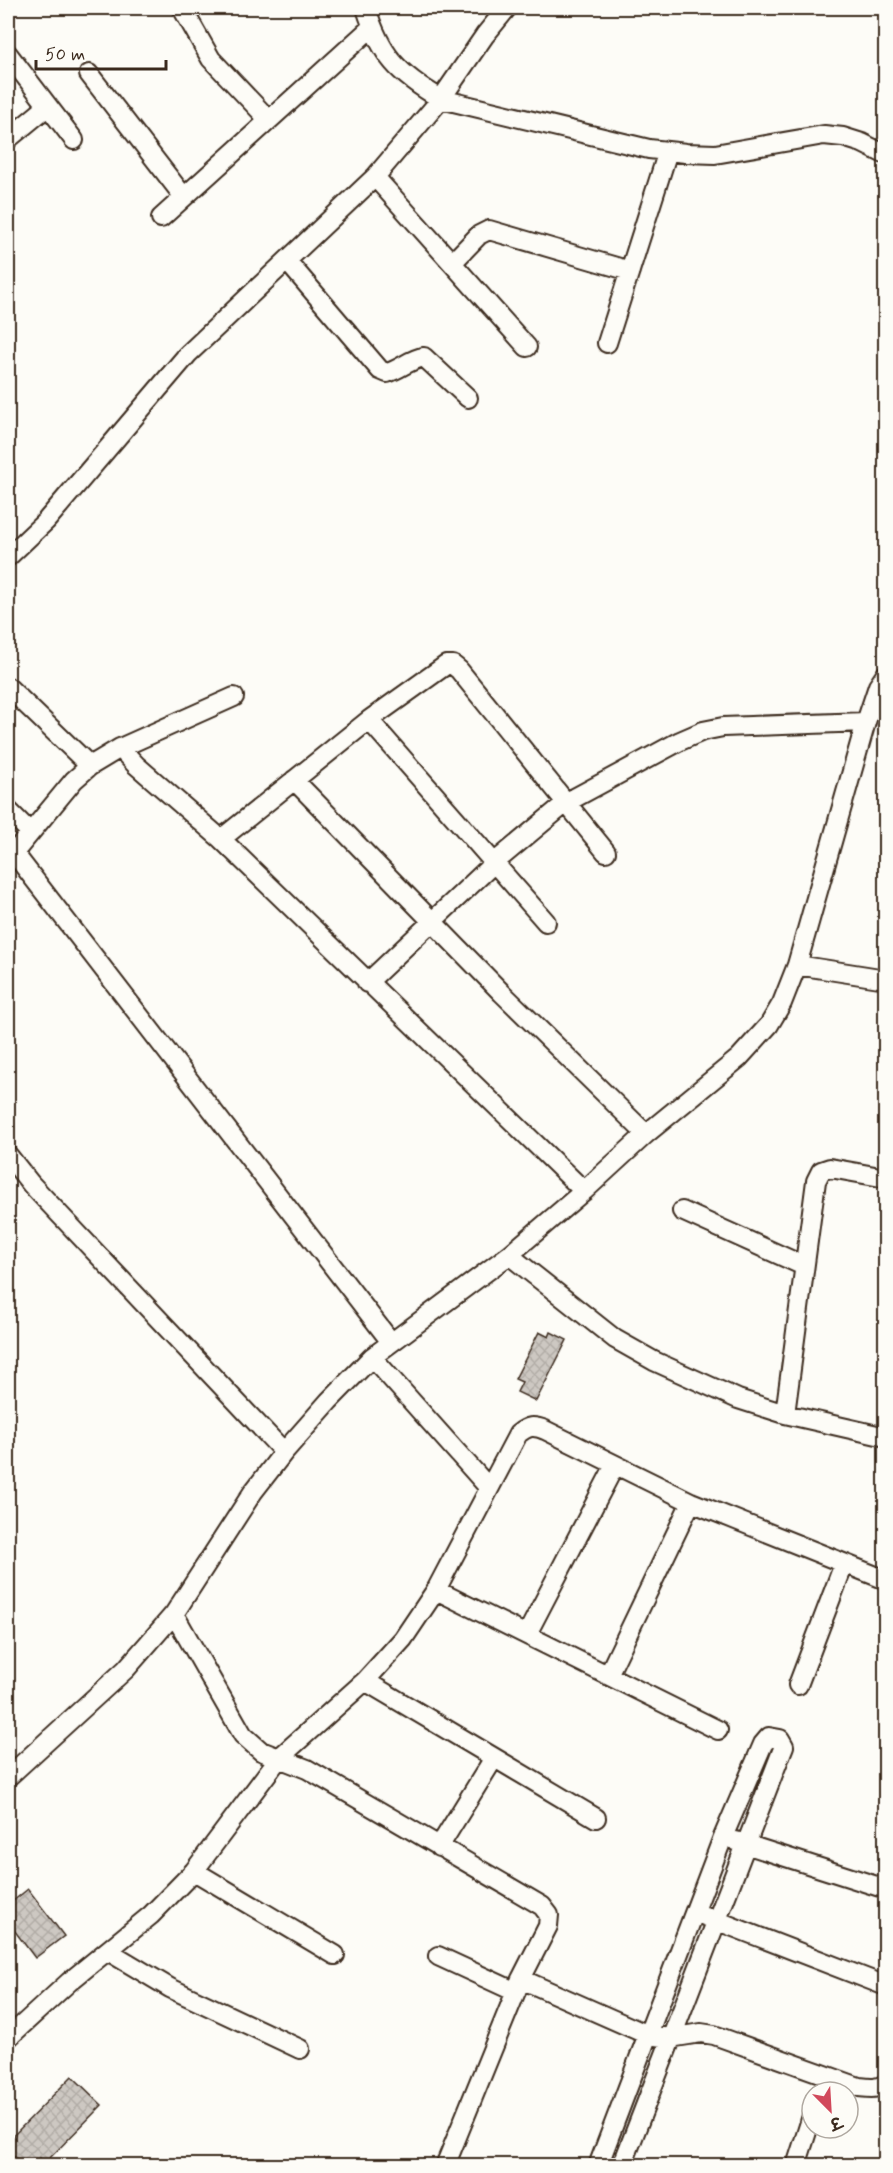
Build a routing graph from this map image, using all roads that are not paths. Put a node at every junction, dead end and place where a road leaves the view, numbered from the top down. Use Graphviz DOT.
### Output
graph roads {
  1 [pos="182,8"];
  2 [pos="366,8"];
  3 [pos="507,8"];
  4 [pos="372,27"];
  5 [pos="8,54"];
  6 [pos="89,74"];
  7 [pos="441,99"];
  8 [pos="48,106"];
  9 [pos="269,120"];
  10 [pos="8,139"];
  11 [pos="74,140"];
  12 [pos="668,151"];
  13 [pos="885,154"];
  14 [pos="375,177"];
  15 [pos="184,197"];
  16 [pos="161,218"];
  17 [pos="287,261"];
  18 [pos="452,263"];
  19 [pos="630,271"];
  20 [pos="608,343"];
  21 [pos="527,347"];
  22 [pos="468,398"];
  23 [pos="8,556"];
  24 [pos="885,674"];
  25 [pos="8,687"];
  26 [pos="234,697"];
  27 [pos="369,720"];
  28 [pos="866,722"];
  29 [pos="120,748"];
  30 [pos="90,766"];
  31 [pos="294,780"];
  32 [pos="567,802"];
  33 [pos="8,810"];
  34 [pos="29,831"];
  35 [pos="221,839"];
  36 [pos="606,852"];
  37 [pos="11,856"];
  38 [pos="494,863"];
  39 [pos="431,922"];
  40 [pos="546,922"];
  41 [pos="797,964"];
  42 [pos="885,979"];
  43 [pos="367,982"];
  44 [pos="645,1134"];
  45 [pos="8,1155"];
  46 [pos="885,1178"];
  47 [pos="584,1191"];
  48 [pos="682,1211"];
  49 [pos="509,1255"];
  50 [pos="804,1266"];
  51 [pos="391,1342"];
  52 [pos="372,1357"];
  53 [pos="785,1414"];
  54 [pos="885,1437"];
  55 [pos="284,1452"];
  56 [pos="615,1465"];
  57 [pos="489,1488"];
  58 [pos="691,1502"];
  59 [pos="844,1564"];
  60 [pos="885,1580"];
  61 [pos="436,1590"];
  62 [pos="174,1614"];
  63 [pos="527,1634"];
  64 [pos="608,1675"];
  65 [pos="365,1681"];
  66 [pos="798,1684"];
  67 [pos="718,1730"];
  68 [pos="279,1758"];
  69 [pos="494,1758"];
  70 [pos="8,1777"];
  71 [pos="596,1818"];
  72 [pos="723,1837"];
  73 [pos="746,1844"];
  74 [pos="439,1847"];
  75 [pos="194,1870"];
  76 [pos="885,1889"];
  77 [pos="695,1912"];
  78 [pos="716,1921"];
  79 [pos="108,1951"];
  80 [pos="335,1955"];
  81 [pos="438,1956"];
  82 [pos="519,1986"];
  83 [pos="885,1986"];
  84 [pos="648,2035"];
  85 [pos="8,2038"];
  86 [pos="670,2038"];
  87 [pos="300,2049"];
  88 [pos="815,2080"];
  89 [pos="885,2083"];
  90 [pos="860,2087"];
  91 [pos="804,2140"];
  92 [pos="445,2166"];
  93 [pos="598,2166"];
  94 [pos="622,2166"];
  95 [pos="796,2166"];
  1 -- 9 [label="street"];
  2 -- 4 [label="street"];
  3 -- 7 [label="street"];
  4 -- 7 [label="street"];
  4 -- 9 [label="street"];
  5 -- 8 [label="street"];
  6 -- 15 [label="street"];
  7 -- 12 [label="street"];
  7 -- 14 [label="street"];
  8 -- 10 [label="street"];
  8 -- 11 [label="street"];
  9 -- 15 [label="street"];
  12 -- 13 [label="street"];
  12 -- 19 [label="street"];
  14 -- 17 [label="street"];
  14 -- 18 [label="street"];
  15 -- 16 [label="street"];
  17 -- 22 [label="street"];
  17 -- 23 [label="street"];
  18 -- 19 [label="street"];
  18 -- 21 [label="street"];
  19 -- 20 [label="street"];
  24 -- 28 [label="street"];
  25 -- 30 [label="street"];
  26 -- 29 [label="street"];
  27 -- 31 [label="street"];
  27 -- 32 [label="street"];
  27 -- 38 [label="street"];
  28 -- 32 [label="street"];
  28 -- 41 [label="street"];
  29 -- 30 [label="street"];
  29 -- 35 [label="street"];
  30 -- 34 [label="street"];
  31 -- 35 [label="street"];
  31 -- 39 [label="street"];
  32 -- 36 [label="street"];
  32 -- 38 [label="street"];
  33 -- 34 [label="street"];
  34 -- 37 [label="street"];
  35 -- 43 [label="street"];
  37 -- 51 [label="street"];
  38 -- 39 [label="street"];
  38 -- 40 [label="street"];
  39 -- 43 [label="street"];
  39 -- 44 [label="street"];
  41 -- 42 [label="street"];
  41 -- 44 [label="street"];
  43 -- 47 [label="street"];
  44 -- 47 [label="street"];
  45 -- 55 [label="street"];
  46 -- 50 [label="street"];
  47 -- 49 [label="street"];
  48 -- 50 [label="street"];
  49 -- 51 [label="street"];
  49 -- 53 [label="street"];
  50 -- 53 [label="street"];
  51 -- 52 [label="street"];
  52 -- 55 [label="street"];
  52 -- 57 [label="street"];
  53 -- 54 [label="street"];
  55 -- 62 [label="street"];
  56 -- 57 [label="street"];
  56 -- 58 [label="street"];
  56 -- 63 [label="street"];
  57 -- 61 [label="street"];
  58 -- 59 [label="street"];
  58 -- 64 [label="street"];
  59 -- 60 [label="street"];
  59 -- 66 [label="street"];
  61 -- 63 [label="street"];
  61 -- 65 [label="street"];
  62 -- 68 [label="street"];
  62 -- 70 [label="street"];
  63 -- 64 [label="street"];
  64 -- 67 [label="street"];
  65 -- 68 [label="street"];
  65 -- 69 [label="street"];
  68 -- 74 [label="street"];
  68 -- 75 [label="street"];
  69 -- 71 [label="street"];
  69 -- 74 [label="street"];
  72 -- 73 [label="street"];
  72 -- 73 [label="street"];
  72 -- 77 [label="street"];
  73 -- 76 [label="street"];
  73 -- 78 [label="street"];
  74 -- 82 [label="street"];
  75 -- 79 [label="street"];
  75 -- 80 [label="street"];
  77 -- 78 [label="street"];
  77 -- 84 [label="street"];
  78 -- 83 [label="street"];
  78 -- 86 [label="street"];
  79 -- 85 [label="street"];
  79 -- 87 [label="street"];
  81 -- 82 [label="street"];
  82 -- 84 [label="street"];
  82 -- 92 [label="street"];
  84 -- 86 [label="street"];
  84 -- 93 [label="street"];
  86 -- 88 [label="street"];
  86 -- 94 [label="street"];
  89 -- 90 [label="street"];
  91 -- 95 [label="street"];
}
